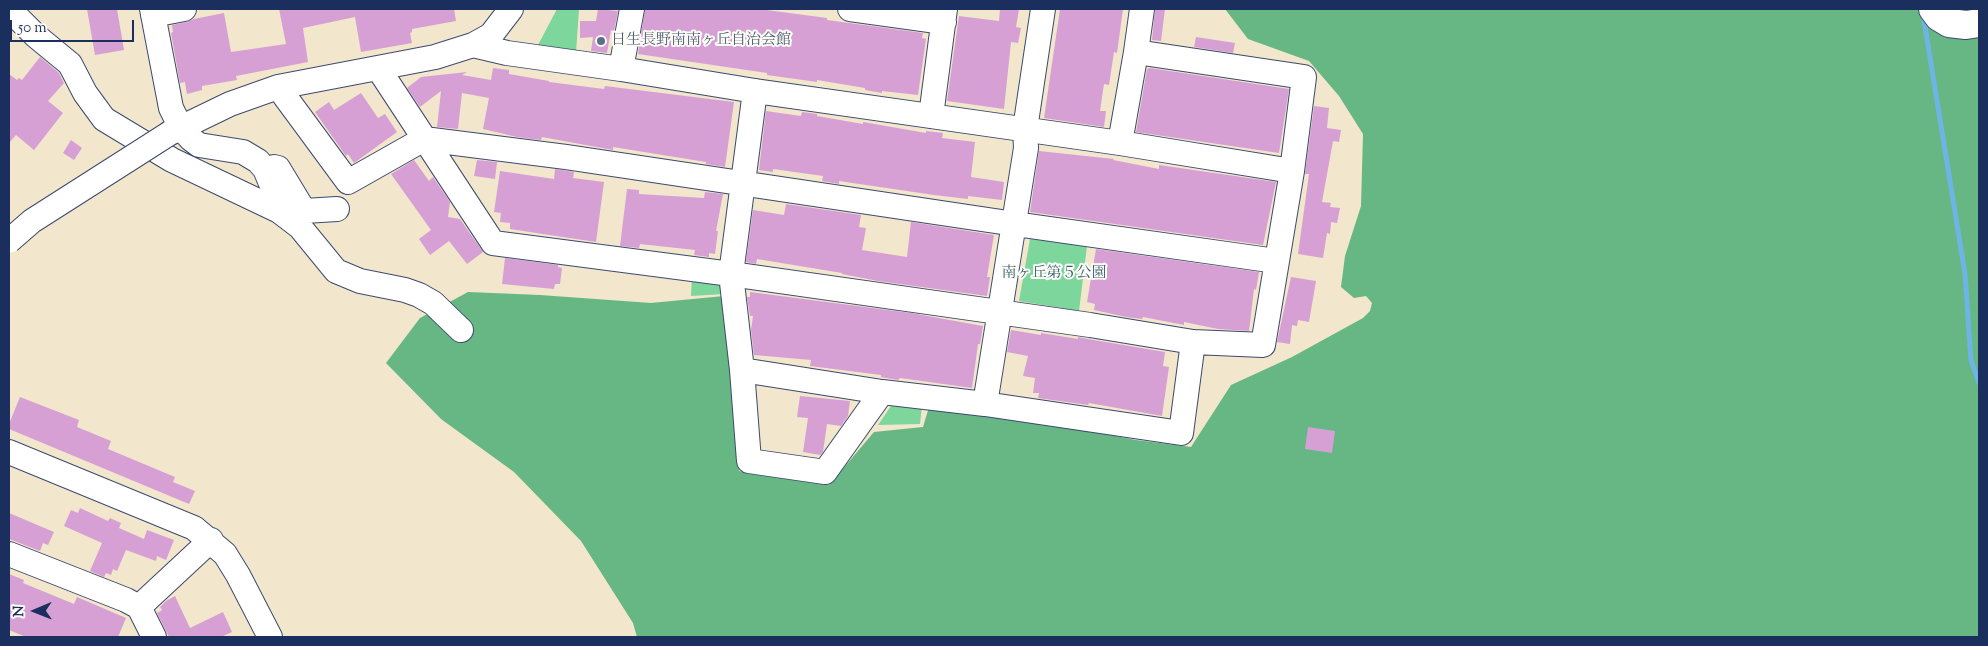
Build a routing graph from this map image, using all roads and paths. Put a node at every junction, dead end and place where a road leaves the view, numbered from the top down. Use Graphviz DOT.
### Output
graph roads {
  1 [pos="10,9"];
  2 [pos="184,9"];
  3 [pos="632,9"];
  4 [pos="850,9"];
  5 [pos="1042,9"];
  6 [pos="1142,9"];
  7 [pos="1933,9"];
  8 [pos="152,12"];
  9 [pos="501,13"];
  10 [pos="944,15"];
  11 [pos="1979,23"];
  12 [pos="473,45"];
  13 [pos="1136,52"];
  14 [pos="378,68"];
  15 [pos="621,69"];
  16 [pos="278,86"];
  17 [pos="755,91"];
  18 [pos="931,116"];
  19 [pos="1025,129"];
  20 [pos="175,130"];
  21 [pos="424,140"];
  22 [pos="1120,143"];
  23 [pos="258,161"];
  24 [pos="1292,170"];
  25 [pos="743,183"];
  26 [pos="337,209"];
  27 [pos="280,211"];
  28 [pos="1014,224"];
  29 [pos="9,241"];
  30 [pos="1276,261"];
  31 [pos="731,274"];
  32 [pos="1000,312"];
  33 [pos="461,330"];
  34 [pos="1193,342"];
  35 [pos="742,370"];
  36 [pos="882,392"];
  37 [pos="985,404"];
  38 [pos="9,452"];
  39 [pos="211,540"];
  40 [pos="9,554"];
  41 [pos="139,608"];
  42 [pos="154,637"];
  43 [pos="270,637"];
  1 -- 27 [label="street"];
  2 -- 8 [label="street"];
  3 -- 15 [label="street"];
  4 -- 10 [label="street"];
  5 -- 19 [label="street"];
  6 -- 13 [label="street"];
  7 -- 11 [label="main road"];
  8 -- 20 [label="street"];
  9 -- 12 [label="street"];
  10 -- 18 [label="street"];
  12 -- 14 [label="street"];
  12 -- 15 [label="street"];
  13 -- 22 [label="street"];
  13 -- 24 [label="street"];
  14 -- 16 [label="street"];
  14 -- 21 [label="street"];
  15 -- 17 [label="street"];
  16 -- 20 [label="street"];
  16 -- 21 [label="street"];
  17 -- 18 [label="street"];
  17 -- 25 [label="street"];
  18 -- 19 [label="street"];
  19 -- 22 [label="street"];
  19 -- 28 [label="street"];
  20 -- 23 [label="street"];
  20 -- 29 [label="street, bridge"];
  21 -- 25 [label="street"];
  21 -- 31 [label="street"];
  22 -- 24 [label="street"];
  23 -- 26 [label="street"];
  23 -- 27 [label="street"];
  24 -- 30 [label="street"];
  25 -- 28 [label="street"];
  25 -- 31 [label="street"];
  27 -- 33 [label="street"];
  28 -- 30 [label="street"];
  28 -- 32 [label="street"];
  30 -- 34 [label="street"];
  31 -- 32 [label="street"];
  31 -- 35 [label="street"];
  32 -- 34 [label="street"];
  32 -- 37 [label="street"];
  34 -- 37 [label="street"];
  35 -- 36 [label="street"];
  35 -- 36 [label="street"];
  36 -- 37 [label="street"];
  38 -- 39 [label="street"];
  39 -- 41 [label="street"];
  39 -- 43 [label="street"];
  40 -- 41 [label="street"];
  41 -- 42 [label="street"];
}
